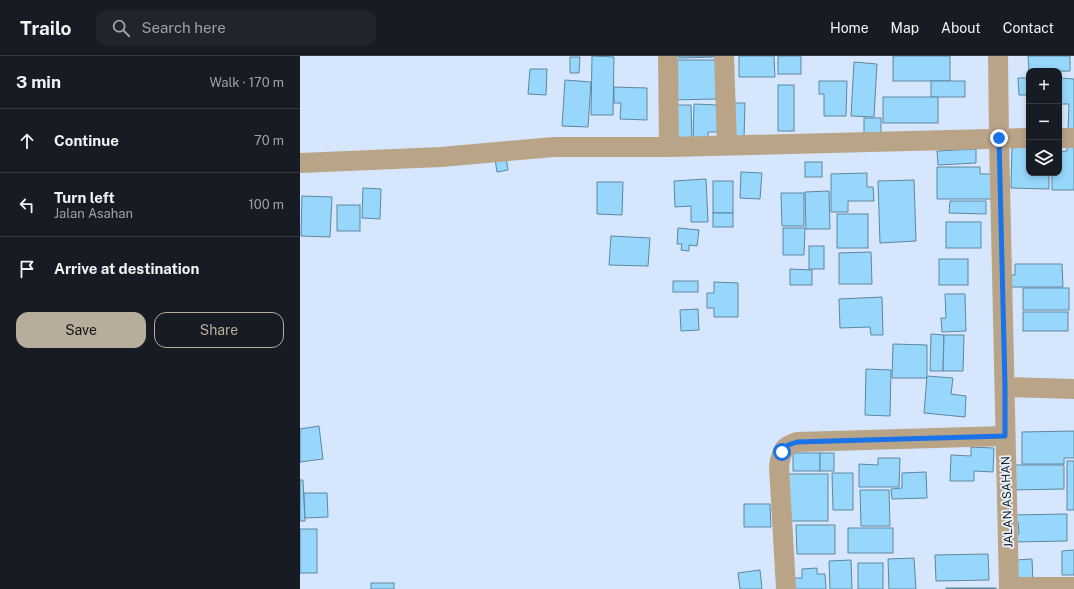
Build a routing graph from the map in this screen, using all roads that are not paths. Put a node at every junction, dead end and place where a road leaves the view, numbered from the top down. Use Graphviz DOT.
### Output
graph roads {
  1 [pos="668,56"];
  2 [pos="724,56"];
  3 [pos="998,56"];
  4 [pos="999,138"];
  5 [pos="1026,138"];
  6 [pos="1062,138"];
  7 [pos="1074,138"];
  8 [pos="727,145"];
  9 [pos="669,147"];
  10 [pos="300,163"];
  11 [pos="1005,387"];
  12 [pos="1074,389"];
  13 [pos="1005,436"];
  14 [pos="1074,587"];
  15 [pos="1009,588"];
  16 [pos="786,589"];
  1 -- 9 [label="street"];
  2 -- 8 [label="street"];
  3 -- 4 [label="street, JALAN ASAHAN"];
  4 -- 5 [label="street"];
  4 -- 8 [label="street"];
  4 -- 11 [label="street, JALAN ASAHAN"];
  6 -- 7 [label="street"];
  8 -- 9 [label="street"];
  9 -- 10 [label="street"];
  11 -- 12 [label="street"];
  11 -- 13 [label="street, JALAN ASAHAN"];
  13 -- 15 [label="street, JALAN ASAHAN"];
  13 -- 16 [label="street"];
  14 -- 15 [label="street"];
}
